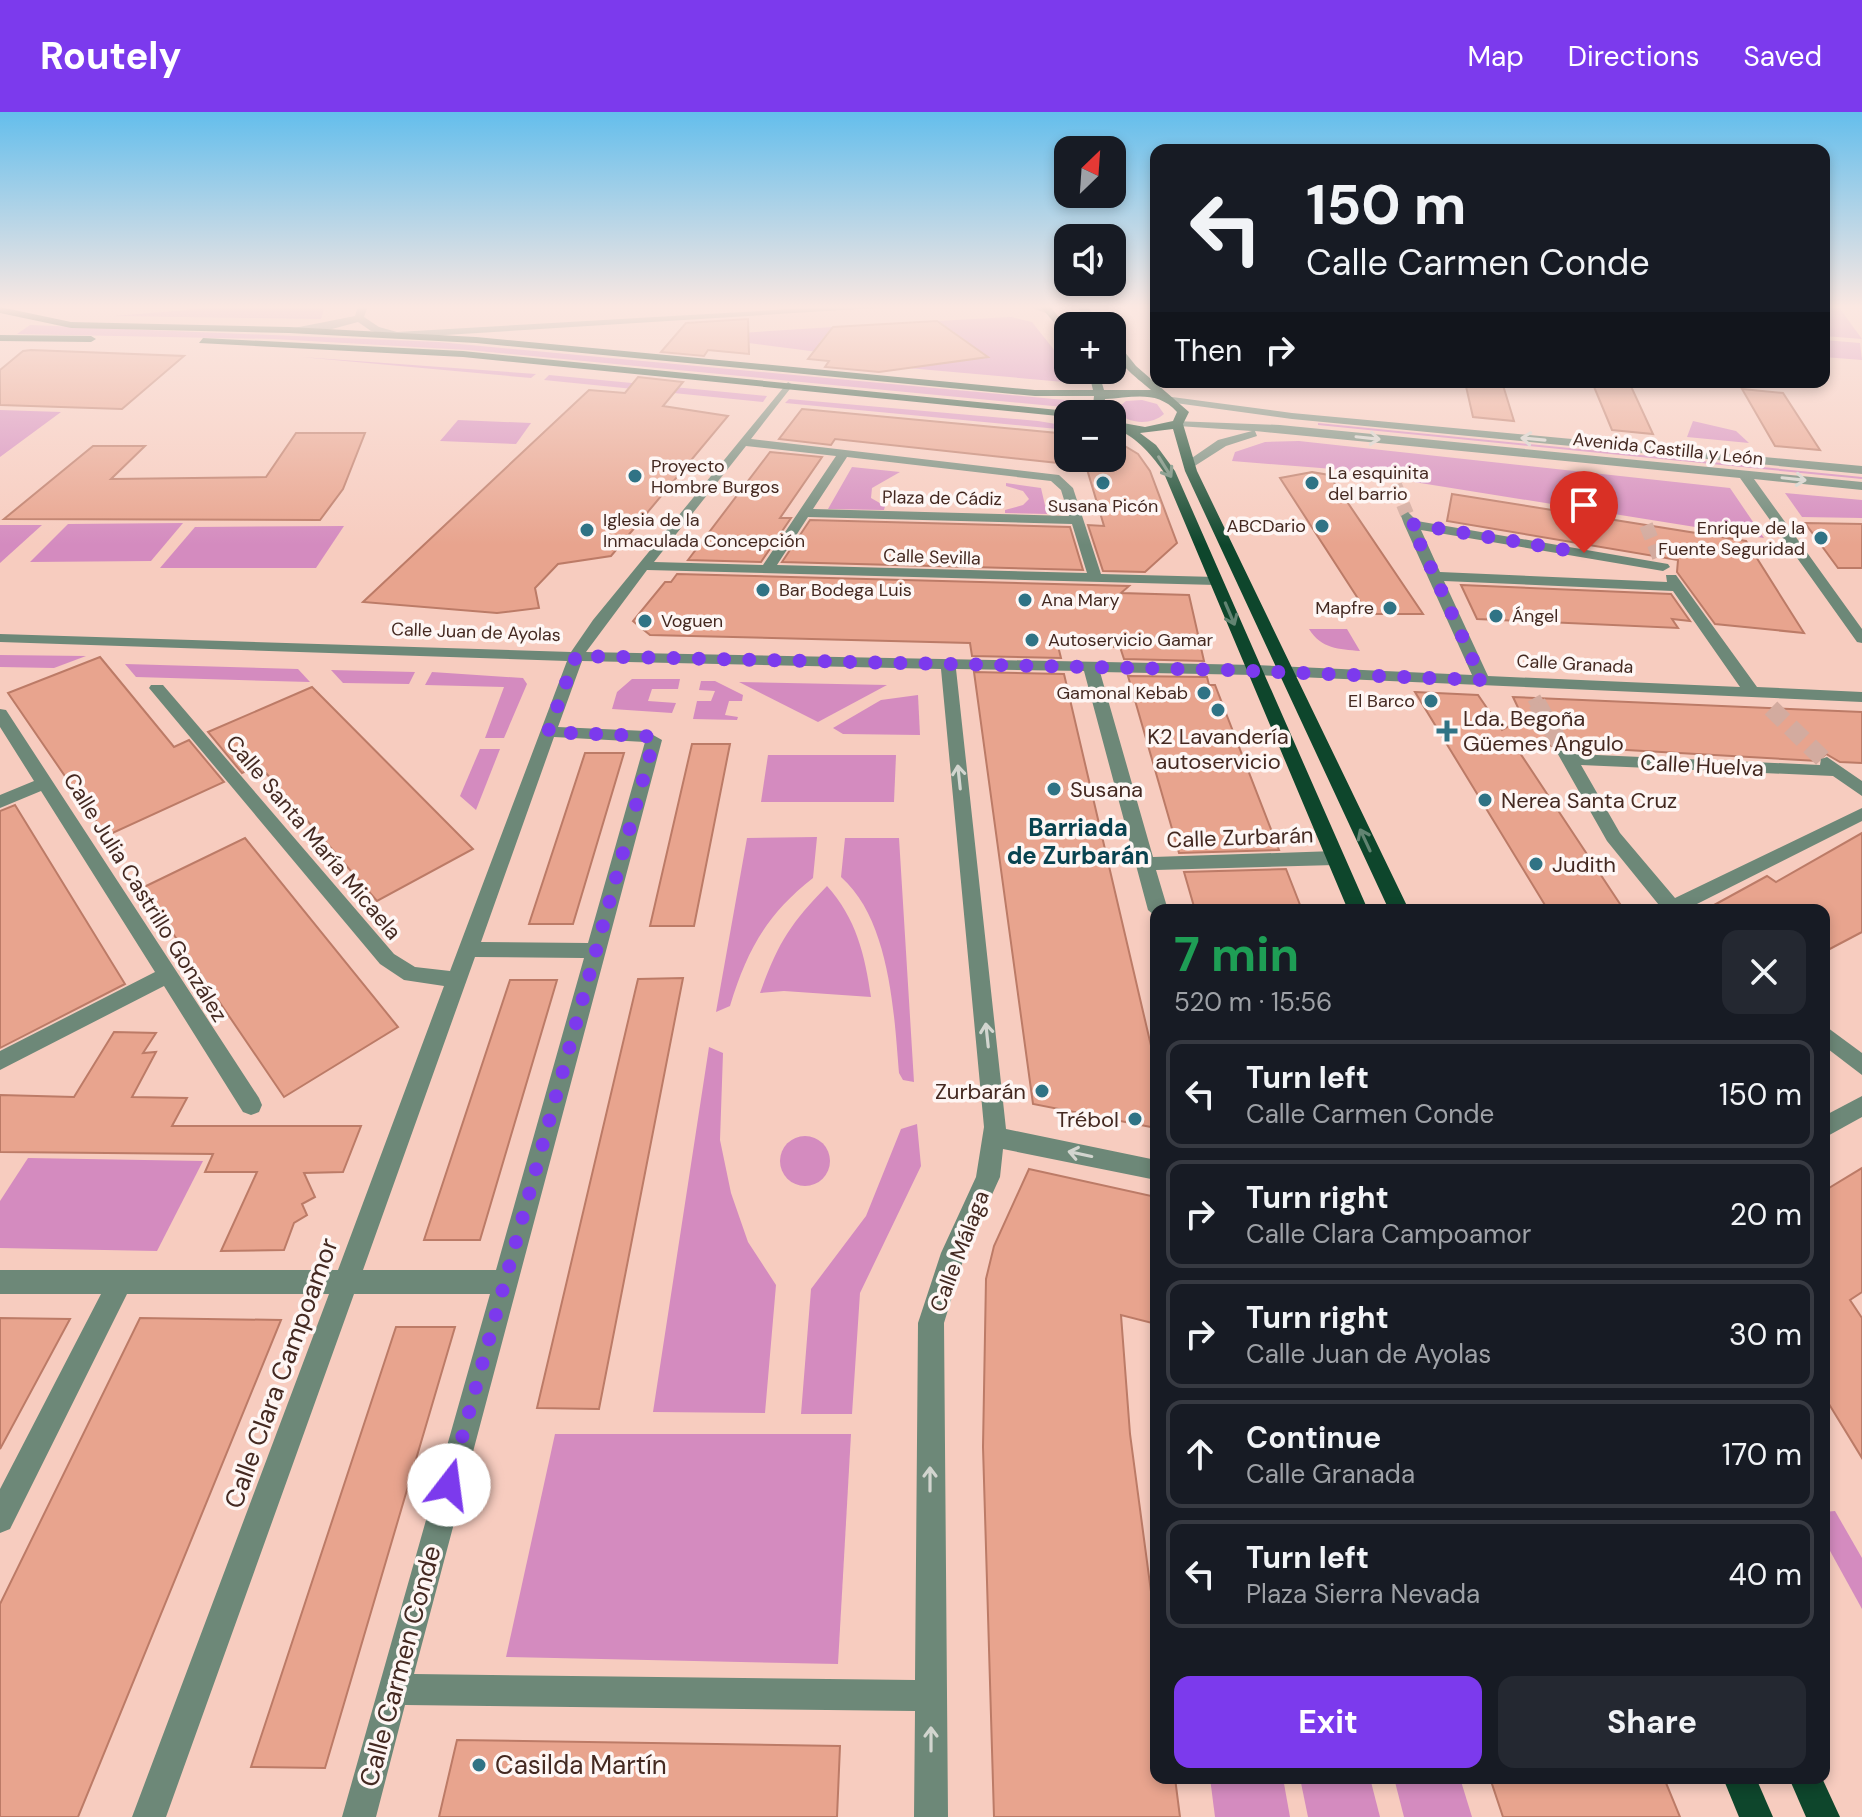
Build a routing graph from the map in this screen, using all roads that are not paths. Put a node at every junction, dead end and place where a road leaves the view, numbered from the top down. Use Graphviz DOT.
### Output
graph roads {
  1 [pos="788,385"];
  2 [pos="793,386"];
  3 [pos="969,386"];
  4 [pos="1086,386"];
  5 [pos="1157,388"];
  6 [pos="1060,394"];
  7 [pos="1170,399"];
  8 [pos="1083,400"];
  9 [pos="1107,400"];
  10 [pos="1054,413"];
  11 [pos="1178,423"];
  12 [pos="1126,429"];
  13 [pos="1280,429"];
  14 [pos="746,442"];
  15 [pos="843,454"];
  16 [pos="1190,465"];
  17 [pos="1862,470"];
  18 [pos="1744,474"];
  19 [pos="1862,486"];
  20 [pos="805,513"];
  21 [pos="1078,520"];
  22 [pos="646,566"];
  23 [pos="766,571"];
  24 [pos="1435,576"];
  25 [pos="1096,580"];
  26 [pos="1216,581"];
  27 [pos="1677,587"];
  28 [pos="0,638"];
  29 [pos="1862,639"];
  30 [pos="576,656"];
  31 [pos="948,664"];
  32 [pos="1091,667"];
  33 [pos="1255,670"];
  34 [pos="1286,671"];
  35 [pos="1482,680"];
  36 [pos="1526,682"];
  37 [pos="157,688"];
  38 [pos="1754,692"];
  39 [pos="1862,697"];
  40 [pos="1534,698"];
  41 [pos="1771,708"];
  42 [pos="0,714"];
  43 [pos="548,732"];
  44 [pos="45,783"];
  45 [pos="1862,790"];
  46 [pos="0,802"];
  47 [pos="1862,814"];
  48 [pos="1335,858"];
  49 [pos="1145,864"];
  50 [pos="1156,904"];
  51 [pos="1355,904"];
  52 [pos="1396,904"];
  53 [pos="1669,904"];
  54 [pos="1683,904"];
  55 [pos="468,949"];
  56 [pos="595,951"];
  57 [pos="167,975"];
  58 [pos="457,980"];
  59 [pos="1830,1039"];
  60 [pos="0,1061"];
  61 [pos="1862,1066"];
  62 [pos="251,1105"];
  63 [pos="1862,1106"];
  64 [pos="1830,1125"];
  65 [pos="994,1137"];
  66 [pos="1150,1169"];
  67 [pos="0,1282"];
  68 [pos="120,1282"];
  69 [pos="346,1282"];
  70 [pos="503,1282"];
  71 [pos="0,1519"];
  72 [pos="394,1689"];
  73 [pos="930,1696"];
  74 [pos="1742,1784"];
  75 [pos="1808,1784"];
  76 [pos="149,1817"];
  77 [pos="359,1817"];
  78 [pos="931,1817"];
  79 [pos="1756,1817"];
  80 [pos="1823,1817"];
  1 -- 14 [label="street, Calle Clara Campoamor"];
  2 -- 10 [label="main road"];
  3 -- 6 [label="main road"];
  4 -- 6 [label="main road"];
  5 -- 7 [label="main road"];
  6 -- 8 [label="main road"];
  7 -- 9 [label="main road"];
  7 -- 11 [label="main road"];
  17 -- 7 [label="street, Avenida Castilla y León, one-way"];
  11 -- 12 [label="main road"];
  11 -- 13 [label="street, Avenida Castilla y León"];
  11 -- 16 [label="main road"];
  12 -- 26 [label="main road, one-way"];
  13 -- 16 [label="street, Avenida Castilla y León"];
  13 -- 18 [label="street, Avenida Castilla y León, one-way"];
  14 -- 15 [label="street, Plaza de Cádiz"];
  14 -- 22 [label="street, Calle Clara Campoamor"];
  15 -- 20 [label="street"];
  15 -- 21 [label="street, Plaza de Cádiz"];
  16 -- 34 [label="main road"];
  18 -- 19 [label="street, Avenida Castilla y León, one-way"];
  18 -- 29 [label="street"];
  20 -- 21 [label="street, Plaza de Cádiz"];
  20 -- 23 [label="street"];
  21 -- 25 [label="street, Plaza de Cádiz"];
  22 -- 23 [label="street, Calle Sevilla"];
  22 -- 30 [label="street, Calle Clara Campoamor"];
  23 -- 25 [label="street, Calle Sevilla"];
  24 -- 27 [label="street"];
  24 -- 27 [label="street"];
  24 -- 35 [label="street"];
  25 -- 26 [label="street, Calle Sevilla"];
  26 -- 33 [label="main road, one-way"];
  27 -- 38 [label="street"];
  28 -- 30 [label="street, Calle Juan de Ayolas"];
  30 -- 31 [label="street, Calle Juan de Ayolas"];
  30 -- 43 [label="street, Calle Clara Campoamor"];
  31 -- 32 [label="street, Calle Juan de Ayolas"];
  65 -- 31 [label="street, Calle Málaga, one-way"];
  32 -- 33 [label="street, Calle Juan de Ayolas"];
  32 -- 49 [label="street, Calle Zurbarán"];
  33 -- 34 [label="street, Calle Juan de Ayolas"];
  33 -- 48 [label="main road"];
  34 -- 35 [label="street, Calle Granada"];
  52 -- 34 [label="main road, one-way"];
  35 -- 36 [label="street, Calle Granada"];
  36 -- 38 [label="street, Calle Granada"];
  36 -- 40 [label="street"];
  37 -- 58 [label="street, Calle Santa María Micaela"];
  38 -- 39 [label="street, Calle Granada"];
  38 -- 41 [label="street"];
  42 -- 44 [label="street, Calle Julia Castrillo González"];
  43 -- 55 [label="street, Calle Clara Campoamor"];
  43 -- 56 [label="street, Calle Carmen Conde"];
  44 -- 46 [label="street"];
  44 -- 57 [label="street, Calle Julia Castrillo González"];
  45 -- 53 [label="street, Calle Huelva"];
  47 -- 54 [label="street, Calle Huelva"];
  48 -- 49 [label="street, Calle Zurbarán"];
  48 -- 51 [label="main road"];
  49 -- 50 [label="street, Calle Zurbarán"];
  55 -- 56 [label="street"];
  55 -- 58 [label="street, Calle Clara Campoamor"];
  56 -- 70 [label="street, Calle Carmen Conde"];
  57 -- 60 [label="street"];
  57 -- 62 [label="street, Calle Julia Castrillo González"];
  58 -- 69 [label="street, Calle Clara Campoamor"];
  59 -- 61 [label="street"];
  63 -- 64 [label="street"];
  66 -- 65 [label="street, one-way"];
  73 -- 65 [label="street, Calle Málaga, one-way"];
  67 -- 68 [label="street"];
  68 -- 69 [label="street"];
  68 -- 71 [label="street"];
  69 -- 70 [label="street"];
  69 -- 76 [label="street, Calle Clara Campoamor"];
  70 -- 72 [label="street, Calle Carmen Conde"];
  72 -- 73 [label="street"];
  72 -- 77 [label="street, Calle Carmen Conde"];
  78 -- 73 [label="street, Calle Málaga, one-way"];
  74 -- 79 [label="main road"];
  75 -- 80 [label="main road"];
}
